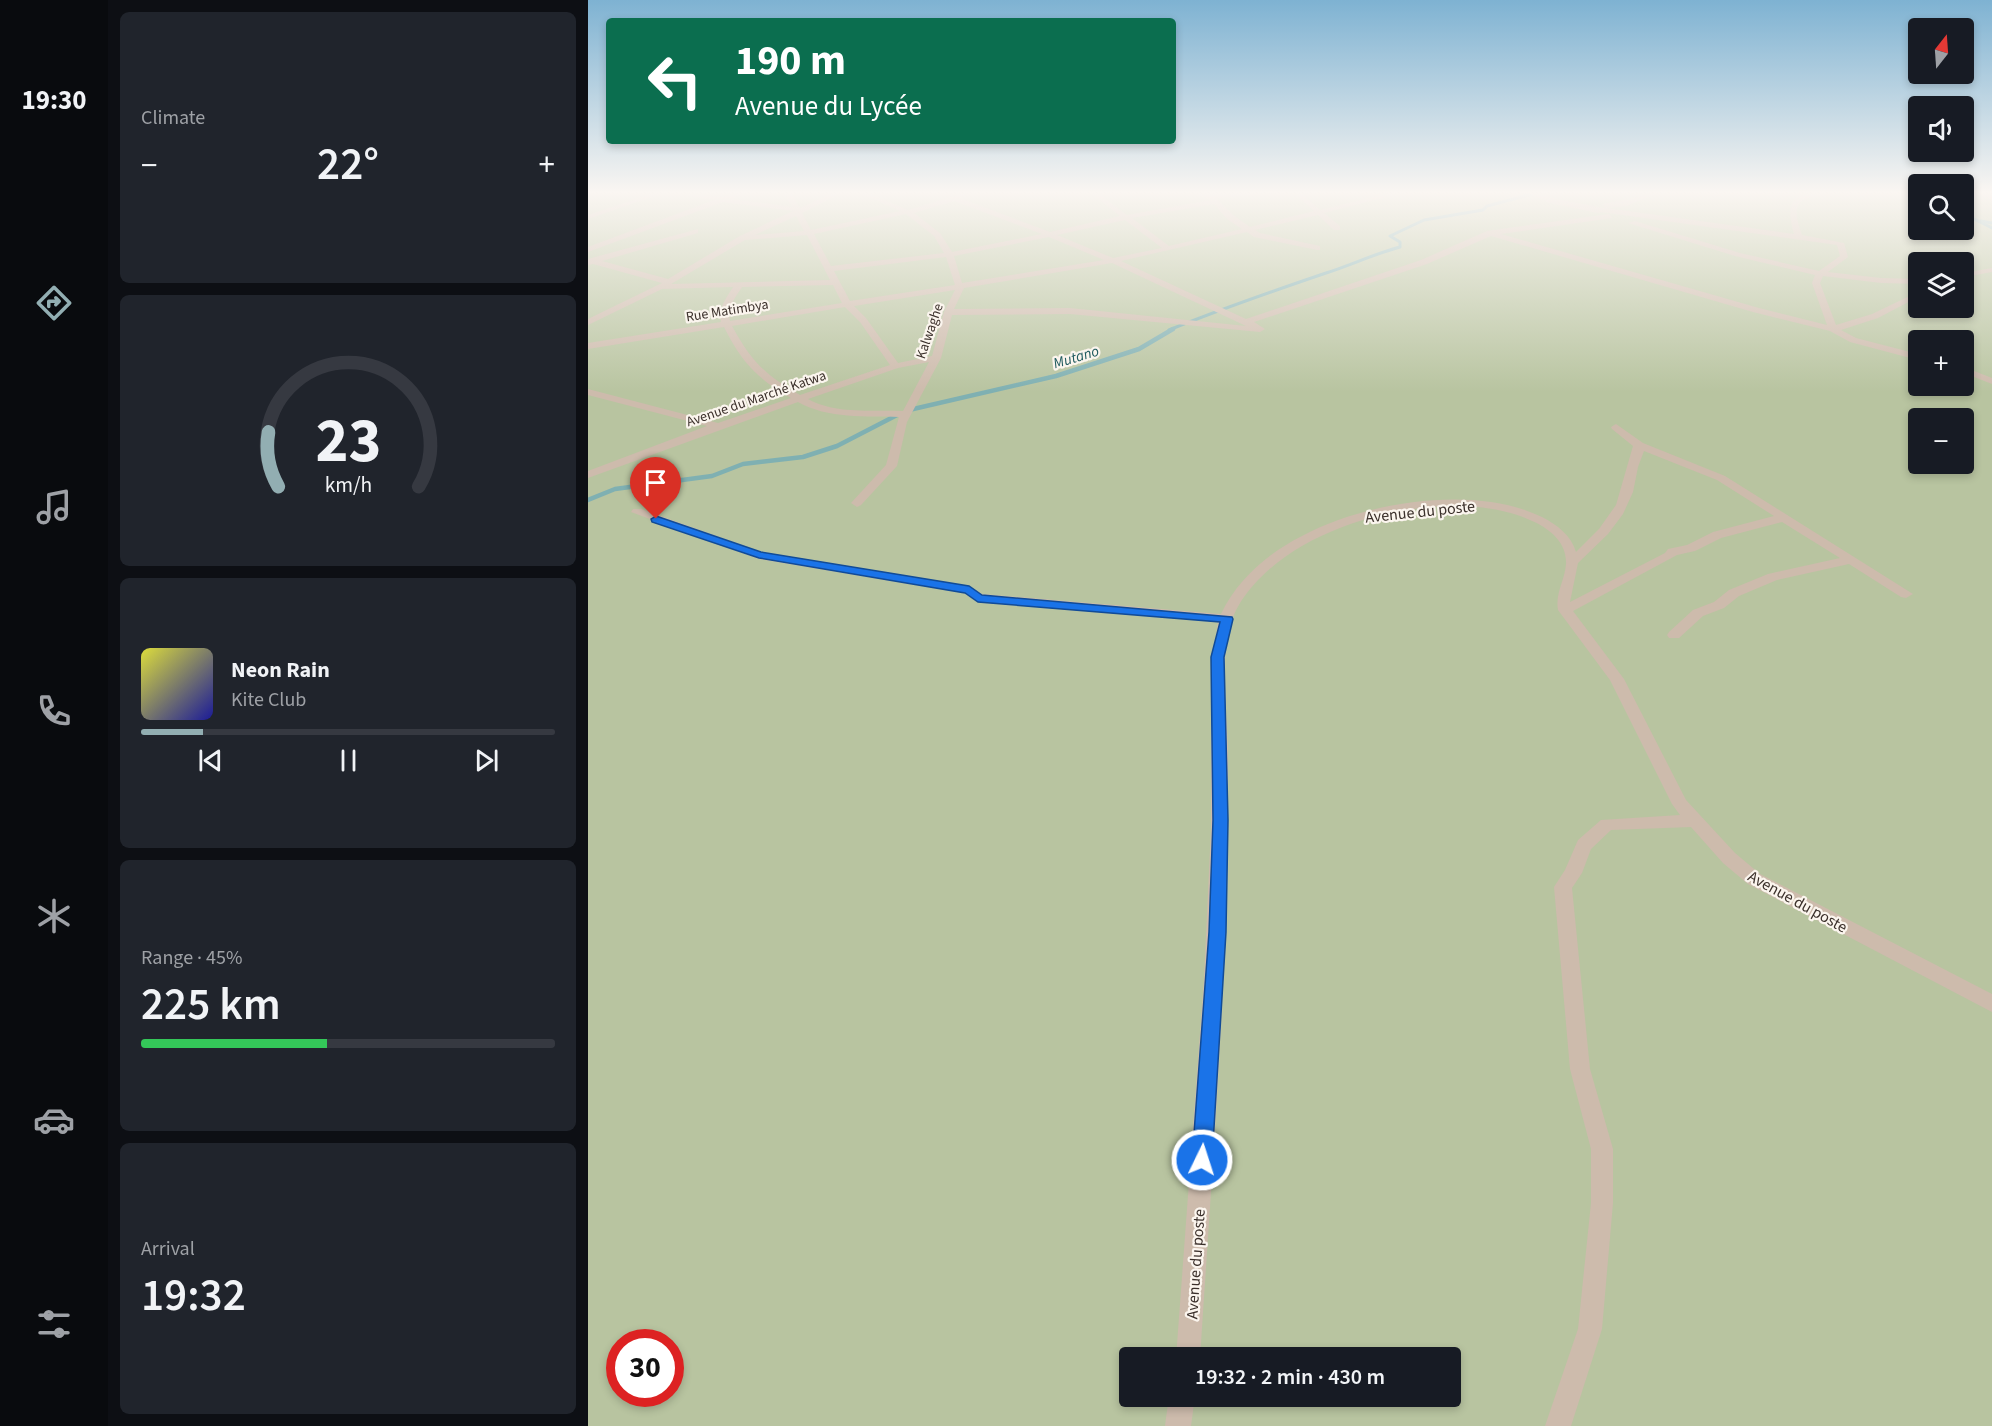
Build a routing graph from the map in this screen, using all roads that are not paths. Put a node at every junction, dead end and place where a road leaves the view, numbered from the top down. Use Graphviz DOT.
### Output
graph roads {
  1 [pos="707,260"];
  2 [pos="824,260"];
  3 [pos="900,260"];
  4 [pos="950,260"];
  5 [pos="1107,260"];
  6 [pos="1117,260"];
  7 [pos="1430,260"];
  8 [pos="1582,260"];
  9 [pos="1756,260"];
  10 [pos="1840,260"];
  11 [pos="1110,261"];
  12 [pos="589,262"];
  13 [pos="828,268"];
  14 [pos="1992,270"];
  15 [pos="1974,273"];
  16 [pos="1820,274"];
  17 [pos="1908,281"];
  18 [pos="835,282"];
  19 [pos="665,285"];
  20 [pos="738,287"];
  21 [pos="960,288"];
  22 [pos="1908,299"];
  23 [pos="848,305"];
  24 [pos="948,312"];
  25 [pos="589,320"];
  26 [pos="1246,322"];
  27 [pos="726,323"];
  28 [pos="1833,329"];
  29 [pos="588,346"];
  30 [pos="1908,354"];
  31 [pos="936,358"];
  32 [pos="896,366"];
  33 [pos="1974,374"];
  34 [pos="1992,381"];
  35 [pos="588,392"];
  36 [pos="802,398"];
  37 [pos="907,414"];
  38 [pos="718,426"];
  39 [pos="1616,427"];
  40 [pos="1639,445"];
  41 [pos="588,475"];
  42 [pos="857,503"];
  43 [pos="637,512"];
  44 [pos="1782,518"];
  45 [pos="1849,560"];
  46 [pos="1573,561"];
  47 [pos="1906,594"];
  48 [pos="1565,610"];
  49 [pos="1227,619"];
  50 [pos="1674,635"];
  51 [pos="1694,821"];
  52 [pos="1992,1004"];
  53 [pos="1189,1347"];
  54 [pos="1181,1407"];
  55 [pos="1178,1426"];
  56 [pos="1558,1426"];
  1 -- 19 [label="street"];
  2 -- 13 [label="street"];
  3 -- 13 [label="street"];
  4 -- 21 [label="street"];
  5 -- 11 [label="street"];
  6 -- 11 [label="street, Rue Matimbya"];
  7 -- 26 [label="street"];
  8 -- 28 [label="street"];
  9 -- 16 [label="street"];
  10 -- 16 [label="street"];
  11 -- 21 [label="street, Rue Matimbya"];
  11 -- 26 [label="street"];
  12 -- 19 [label="street"];
  13 -- 18 [label="street"];
  14 -- 15 [label="street"];
  16 -- 17 [label="street"];
  16 -- 28 [label="street"];
  18 -- 20 [label="street"];
  18 -- 23 [label="street"];
  19 -- 20 [label="street"];
  19 -- 25 [label="street"];
  20 -- 27 [label="street"];
  21 -- 23 [label="street, Rue Matimbya"];
  21 -- 24 [label="street, Kalwaghe"];
  22 -- 28 [label="street"];
  23 -- 27 [label="street, Rue Matimbya"];
  23 -- 32 [label="street"];
  24 -- 26 [label="street"];
  24 -- 31 [label="street, Kalwaghe"];
  27 -- 29 [label="street, Rue Matimbya"];
  27 -- 36 [label="street"];
  28 -- 30 [label="street"];
  31 -- 32 [label="street, Avenue du Marché Katwa"];
  31 -- 37 [label="street, Kalwaghe"];
  32 -- 36 [label="street, Avenue du Marché Katwa"];
  33 -- 34 [label="street"];
  35 -- 38 [label="street"];
  36 -- 37 [label="street"];
  36 -- 38 [label="street, Avenue du Marché Katwa"];
  37 -- 42 [label="street, Kalwaghe"];
  38 -- 41 [label="street, Avenue du Marché Katwa"];
  39 -- 40 [label="street"];
  40 -- 44 [label="street"];
  40 -- 46 [label="street"];
  43 -- 49 [label="street"];
  44 -- 45 [label="street"];
  44 -- 48 [label="street"];
  45 -- 47 [label="street"];
  45 -- 50 [label="street"];
  46 -- 48 [label="street"];
  46 -- 49 [label="street, Avenue du poste"];
  48 -- 51 [label="street, Avenue du poste"];
  49 -- 53 [label="street, Avenue du poste"];
  51 -- 52 [label="street, Avenue du poste"];
  51 -- 56 [label="street"];
  54 -- 55 [label="street"];
}
